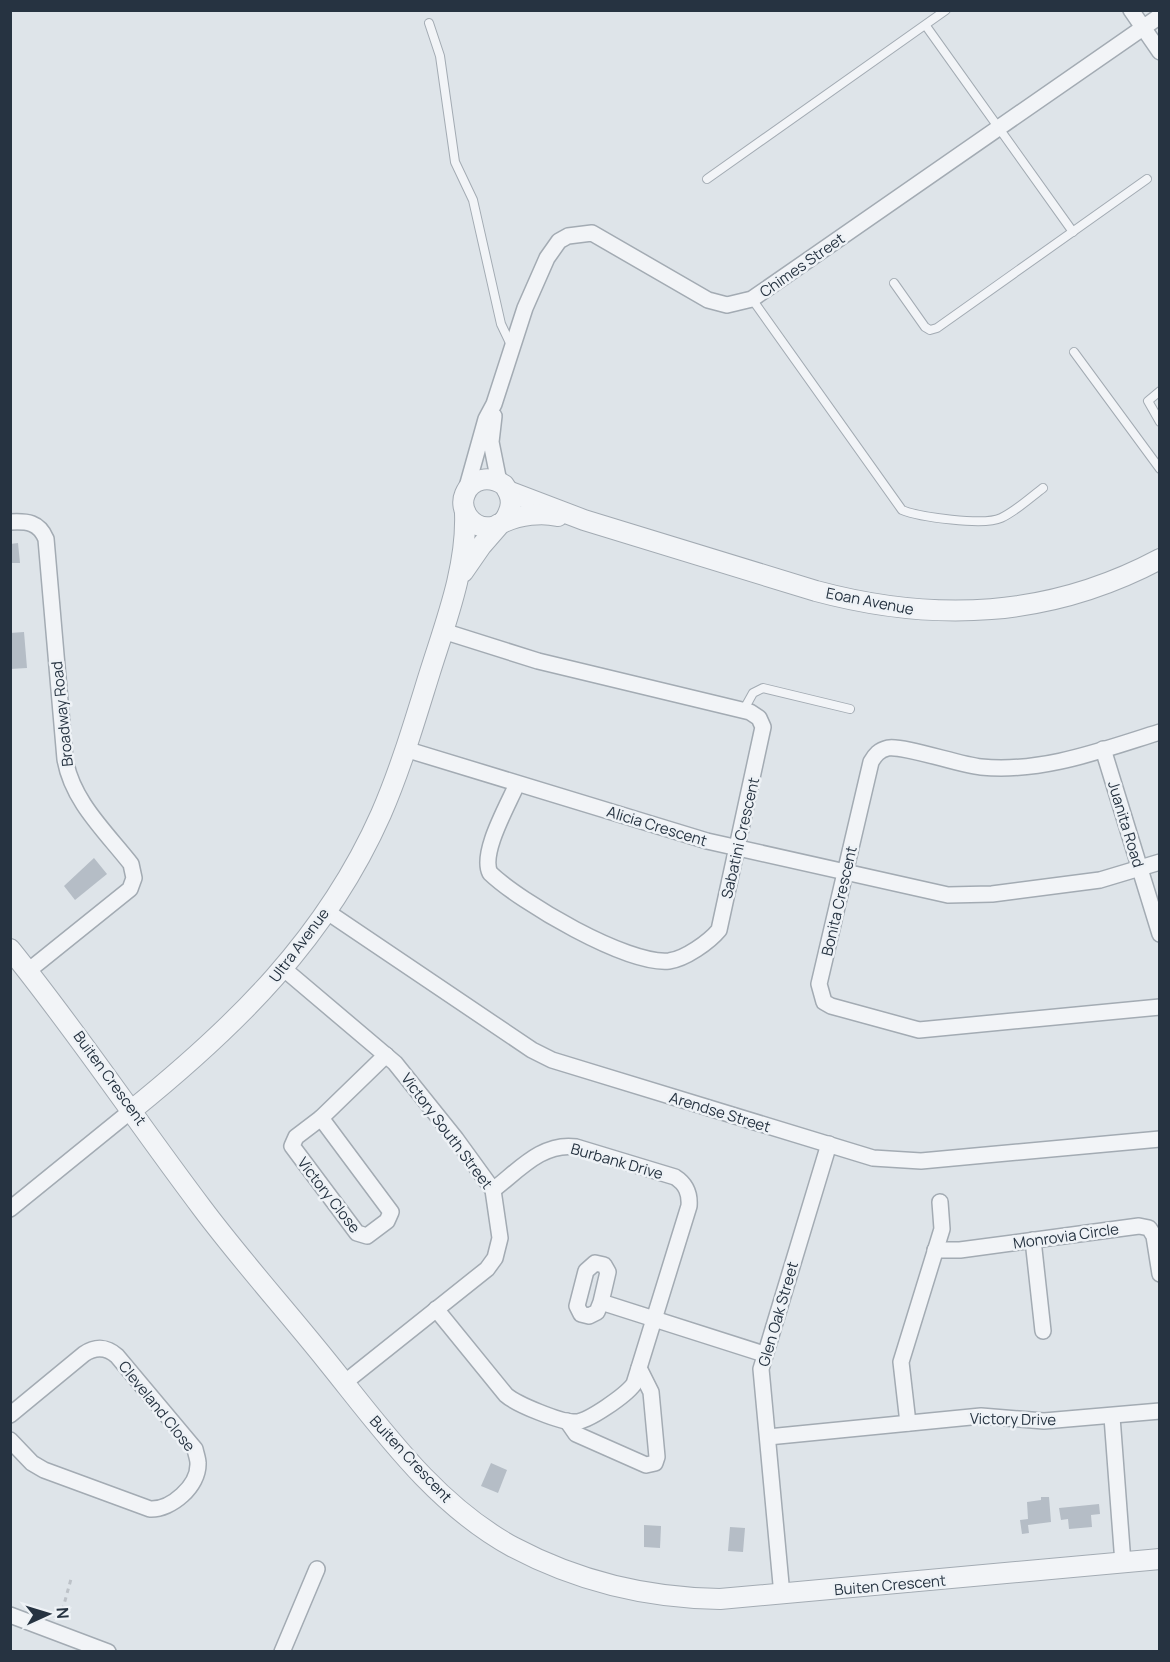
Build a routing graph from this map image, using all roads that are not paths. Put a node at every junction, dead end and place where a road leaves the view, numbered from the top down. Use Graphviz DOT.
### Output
graph roads {
  1 [pos="946,10"];
  2 [pos="1131,10"];
  3 [pos="1160,16"];
  4 [pos="429,23"];
  5 [pos="926,26"];
  6 [pos="1143,27"];
  7 [pos="1160,52"];
  8 [pos="997,128"];
  9 [pos="707,179"];
  10 [pos="1147,179"];
  11 [pos="1073,232"];
  12 [pos="894,283"];
  13 [pos="752,299"];
  14 [pos="512,346"];
  15 [pos="1074,352"];
  16 [pos="1160,391"];
  17 [pos="494,404"];
  18 [pos="1160,422"];
  19 [pos="1160,469"];
  20 [pos="503,486"];
  21 [pos="1043,488"];
  22 [pos="465,504"];
  23 [pos="584,520"];
  24 [pos="10,522"];
  25 [pos="502,522"];
  26 [pos="1160,559"];
  27 [pos="455,588"];
  28 [pos="443,631"];
  29 [pos="850,710"];
  30 [pos="743,711"];
  31 [pos="1160,732"];
  32 [pos="405,749"];
  33 [pos="1103,749"];
  34 [pos="517,784"];
  35 [pos="738,849"];
  36 [pos="1160,862"];
  37 [pos="1140,868"];
  38 [pos="845,873"];
  39 [pos="326,911"];
  40 [pos="1160,934"];
  41 [pos="10,949"];
  42 [pos="284,969"];
  43 [pos="28,971"];
  44 [pos="1160,1007"];
  45 [pos="386,1055"];
  46 [pos="132,1110"];
  47 [pos="321,1118"];
  48 [pos="1160,1139"];
  49 [pos="829,1144"];
  50 [pos="493,1190"];
  51 [pos="940,1202"];
  52 [pos="10,1209"];
  53 [pos="1033,1240"];
  54 [pos="935,1250"];
  55 [pos="1160,1274"];
  56 [pos="601,1302"];
  57 [pos="436,1309"];
  58 [pos="654,1319"];
  59 [pos="1043,1331"];
  60 [pos="764,1354"];
  61 [pos="639,1368"];
  62 [pos="344,1383"];
  63 [pos="1160,1411"];
  64 [pos="10,1414"];
  65 [pos="1112,1417"];
  66 [pos="567,1421"];
  67 [pos="908,1424"];
  68 [pos="768,1437"];
  69 [pos="10,1440"];
  70 [pos="1160,1559"];
  71 [pos="1123,1563"];
  72 [pos="317,1569"];
  73 [pos="782,1595"];
  74 [pos="10,1615"];
  75 [pos="108,1652"];
  76 [pos="282,1652"];
  1 -- 5 [label="lane"];
  2 -- 6 [label="street"];
  3 -- 6 [label="street, Chimes Street"];
  4 -- 14 [label="lane"];
  5 -- 8 [label="lane"];
  5 -- 9 [label="lane"];
  6 -- 7 [label="street"];
  6 -- 8 [label="street, Chimes Street"];
  8 -- 11 [label="lane"];
  8 -- 13 [label="street, Chimes Street"];
  10 -- 11 [label="lane"];
  11 -- 12 [label="lane"];
  13 -- 14 [label="street, Chimes Street"];
  13 -- 21 [label="lane"];
  14 -- 17 [label="street, Chimes Street"];
  15 -- 19 [label="lane"];
  16 -- 18 [label="lane"];
  17 -- 20 [label="street, Chimes Street"];
  17 -- 22 [label="street, Chimes Street"];
  20 -- 22 [label="street"];
  20 -- 23 [label="street, Eoan Avenue"];
  20 -- 25 [label="street"];
  22 -- 25 [label="street"];
  22 -- 27 [label="street, Ultra Avenue"];
  23 -- 25 [label="street, Eoan Avenue"];
  23 -- 26 [label="street, Eoan Avenue"];
  24 -- 43 [label="street, Broadway Road"];
  25 -- 27 [label="street, Ultra Avenue"];
  27 -- 28 [label="street, Ultra Avenue"];
  28 -- 30 [label="street, Sabatini Crescent"];
  28 -- 32 [label="street, Ultra Avenue"];
  29 -- 30 [label="lane"];
  30 -- 35 [label="street, Sabatini Crescent"];
  31 -- 33 [label="street, Bonita Crescent"];
  32 -- 34 [label="street, Alicia Crescent"];
  32 -- 39 [label="street, Ultra Avenue"];
  33 -- 37 [label="street, Juanita Road"];
  33 -- 38 [label="street, Bonita Crescent"];
  34 -- 35 [label="street, Alicia Crescent"];
  34 -- 35 [label="street, Sabatini Crescent"];
  35 -- 38 [label="street, Alicia Crescent"];
  36 -- 37 [label="street, Alicia Crescent"];
  37 -- 38 [label="street, Alicia Crescent"];
  37 -- 40 [label="street, Juanita Road"];
  38 -- 44 [label="street, Bonita Crescent"];
  39 -- 42 [label="street, Ultra Avenue"];
  39 -- 49 [label="street, Arendse Street"];
  41 -- 43 [label="street, Buiten Crescent"];
  42 -- 45 [label="street, Victory South Street"];
  42 -- 46 [label="street, Ultra Avenue"];
  43 -- 46 [label="street, Buiten Crescent"];
  45 -- 47 [label="street, Victory Close"];
  45 -- 50 [label="street, Victory South Street"];
  46 -- 52 [label="street, Ultra Avenue"];
  46 -- 62 [label="street, Buiten Crescent"];
  47 -- 47 [label="street, Victory Close"];
  48 -- 49 [label="street, Arendse Street"];
  49 -- 60 [label="street, Glen Oak Street"];
  50 -- 57 [label="street, Victory South Street"];
  50 -- 58 [label="street, Burbank Drive"];
  51 -- 54 [label="street"];
  53 -- 54 [label="street, Monrovia Circle"];
  53 -- 55 [label="street, Monrovia Circle"];
  53 -- 59 [label="street"];
  54 -- 67 [label="street"];
  56 -- 58 [label="street"];
  57 -- 62 [label="street, Victory South Street"];
  57 -- 66 [label="street"];
  58 -- 60 [label="street"];
  58 -- 61 [label="street, Burbank Drive"];
  60 -- 68 [label="street, Glen Oak Street"];
  61 -- 66 [label="street, Burbank Drive"];
  61 -- 66 [label="street"];
  62 -- 73 [label="street, Buiten Crescent"];
  63 -- 65 [label="street"];
  64 -- 69 [label="street, Cleveland Close"];
  65 -- 67 [label="street, Victory Drive"];
  65 -- 71 [label="street"];
  67 -- 68 [label="street, Victory Drive"];
  68 -- 73 [label="street, Glen Oak Street"];
  70 -- 71 [label="street, Buiten Crescent"];
  71 -- 73 [label="street, Buiten Crescent"];
  72 -- 76 [label="street"];
  74 -- 75 [label="street"];
}
